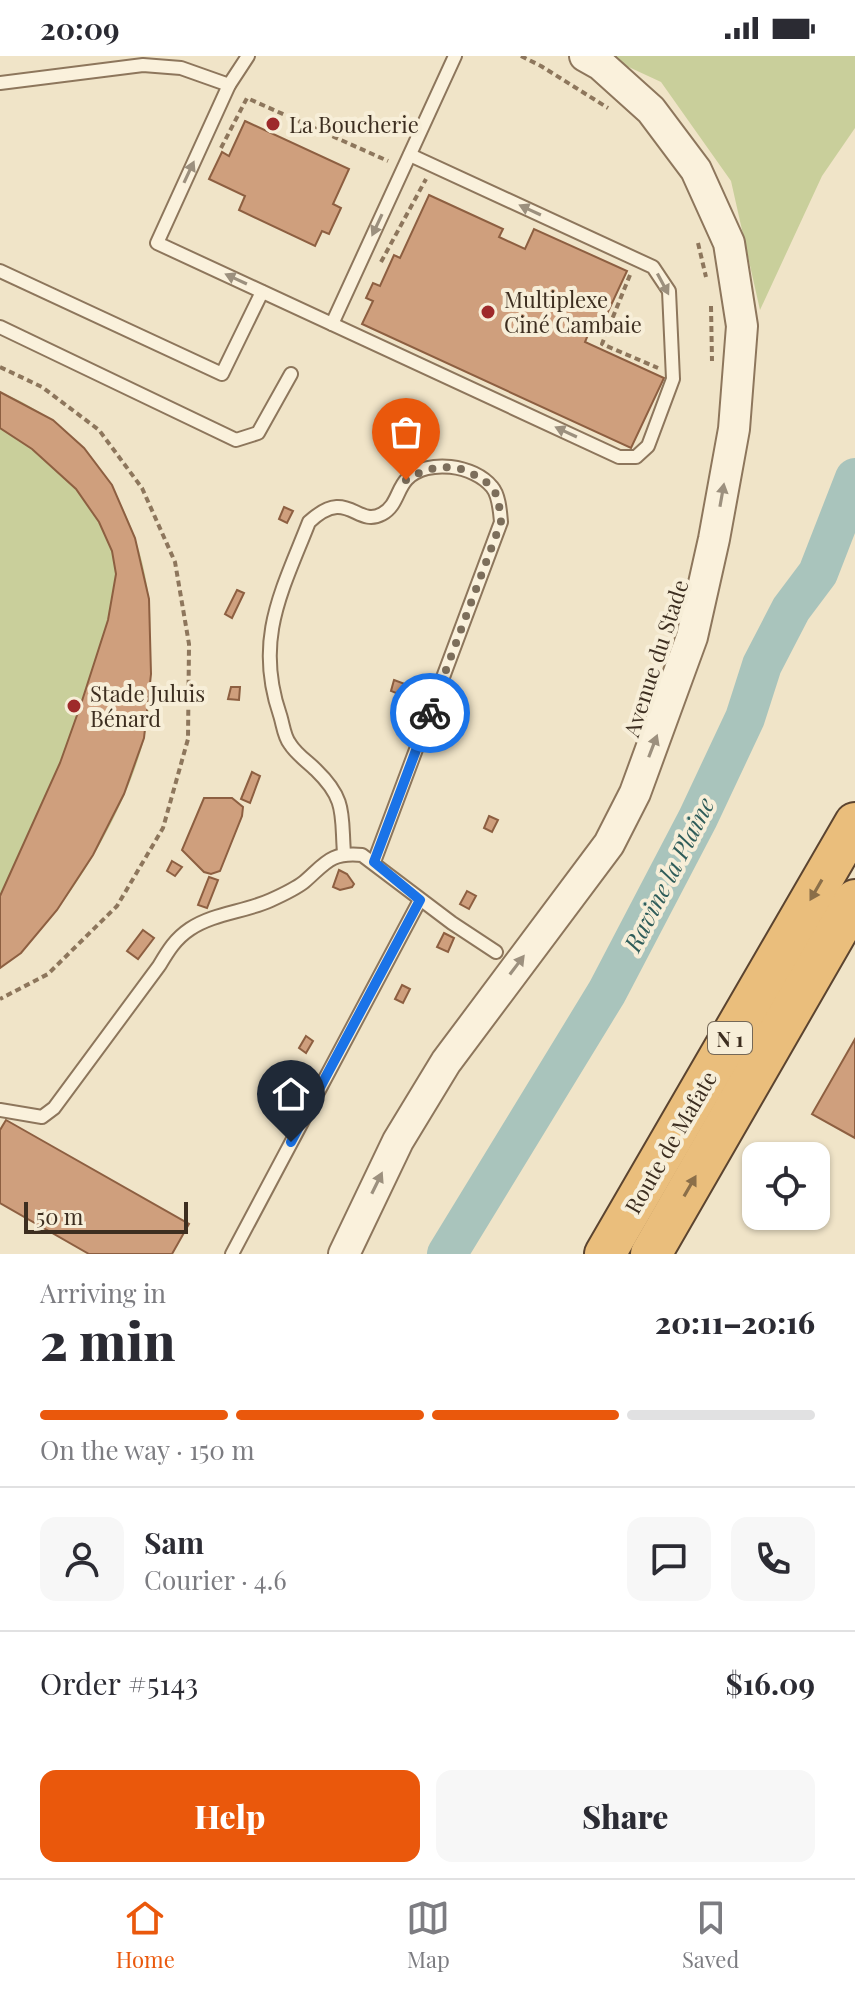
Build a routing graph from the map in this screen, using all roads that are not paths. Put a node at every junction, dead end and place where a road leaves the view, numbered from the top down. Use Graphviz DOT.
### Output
graph roads {
  1 [pos="248,56"];
  2 [pos="455,56"];
  3 [pos="585,56"];
  4 [pos="0,83"];
  5 [pos="229,85"];
  6 [pos="410,155"];
  7 [pos="0,271"];
  8 [pos="262,292"];
  9 [pos="332,324"];
  10 [pos="0,327"];
  11 [pos="291,374"];
  12 [pos="855,823"];
  13 [pos="344,853"];
  14 [pos="374,862"];
  15 [pos="420,900"];
  16 [pos="855,900"];
  17 [pos="496,952"];
  18 [pos="0,1110"];
  19 [pos="232,1254"];
  20 [pos="344,1254"];
  21 [pos="605,1254"];
  22 [pos="651,1254"];
  1 -- 5 [label="lane"];
  2 -- 6 [label="lane"];
  20 -- 3 [label="street, Avenue du Stade, one-way"];
  4 -- 5 [label="lane"];
  8 -- 5 [label="lane, one-way"];
  6 -- 9 [label="lane, one-way"];
  6 -- 9 [label="lane"];
  7 -- 8 [label="lane"];
  8 -- 9 [label="lane"];
  10 -- 11 [label="lane"];
  12 -- 21 [label="highway, Route de Mafate / N 1, one-way"];
  13 -- 14 [label="lane"];
  13 -- 14 [label="lane"];
  13 -- 18 [label="lane"];
  14 -- 15 [label="lane"];
  15 -- 17 [label="lane"];
  15 -- 19 [label="lane"];
  22 -- 16 [label="highway, Route de Mafate / N 1, one-way"];
}
